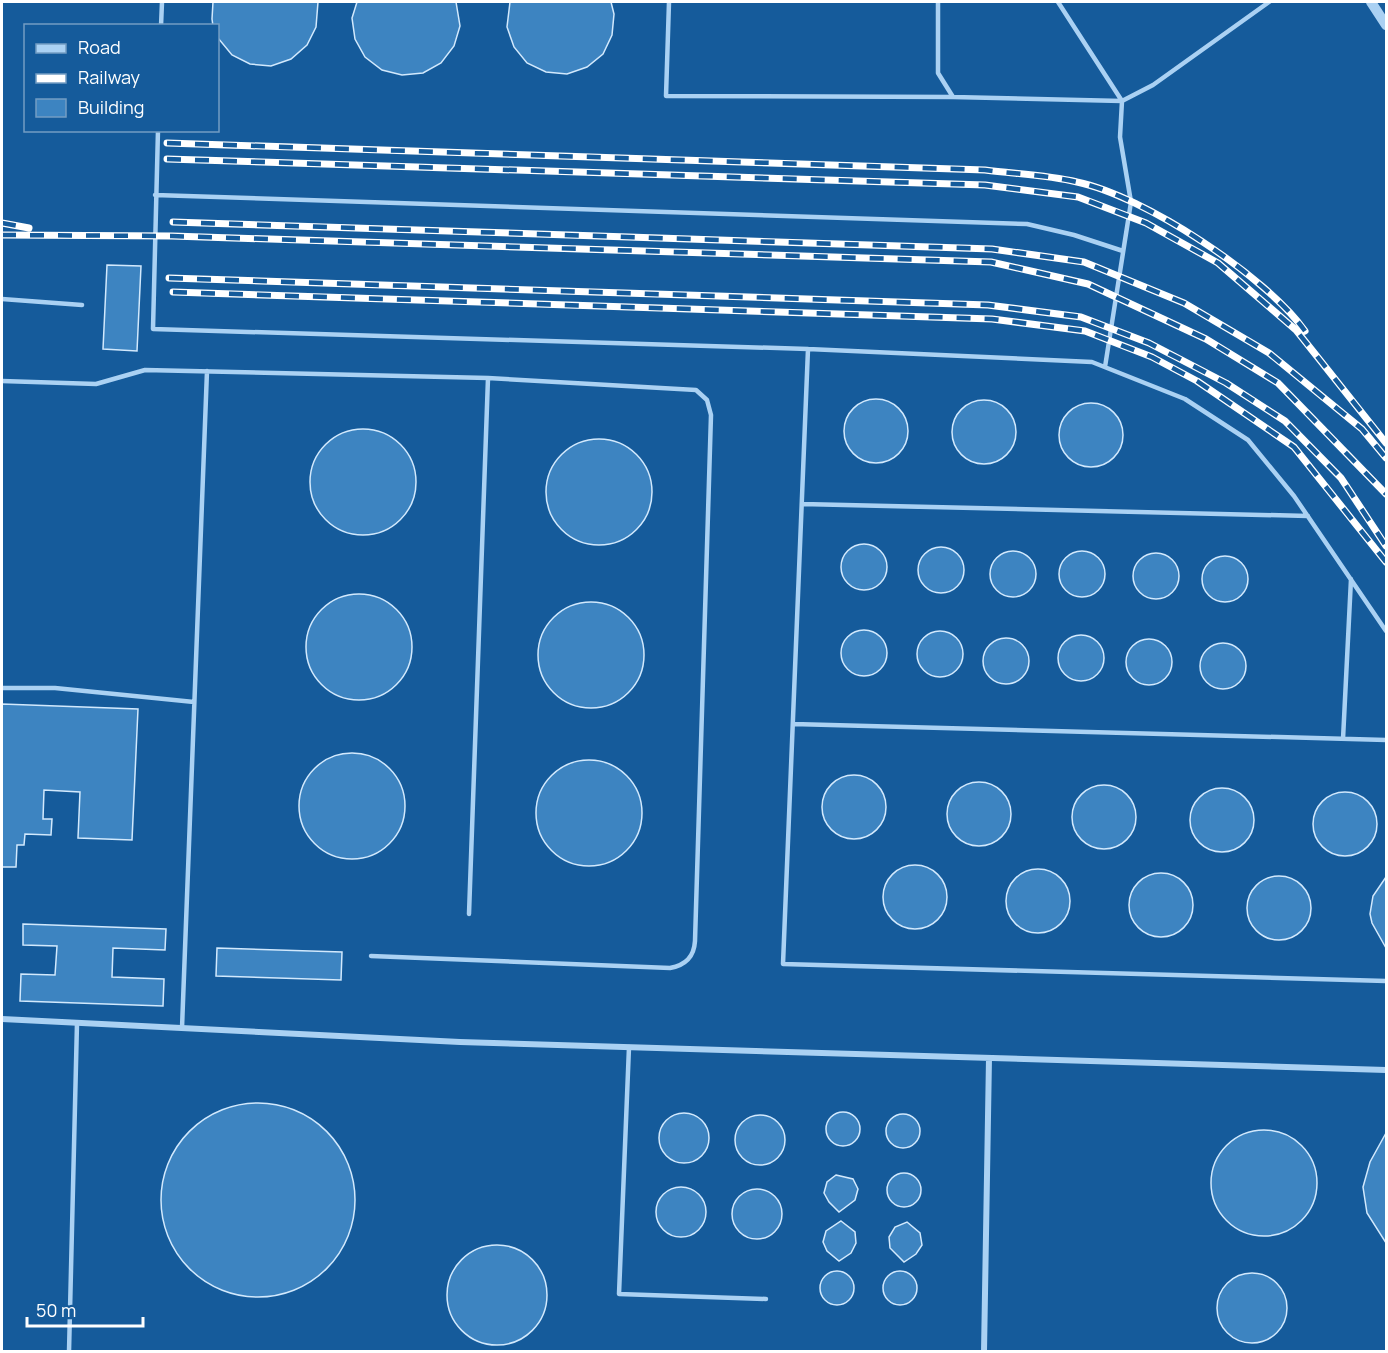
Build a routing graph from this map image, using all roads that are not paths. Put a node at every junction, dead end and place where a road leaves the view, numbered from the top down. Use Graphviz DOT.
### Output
graph roads {
  1 [pos="162,2"];
  2 [pos="669,2"];
  3 [pos="939,2"];
  4 [pos="1058,2"];
  5 [pos="1269,2"];
  6 [pos="1371,2"];
  7 [pos="161,24"];
  8 [pos="1386,25"];
  9 [pos="953,97"];
  10 [pos="1122,101"];
  11 [pos="158,132"];
  12 [pos="155,195"];
  13 [pos="1123,251"];
  14 [pos="2,299"];
  15 [pos="82,305"];
  16 [pos="808,350"];
  17 [pos="1105,367"];
  18 [pos="207,371"];
  19 [pos="488,378"];
  20 [pos="2,381"];
  21 [pos="802,504"];
  22 [pos="1308,516"];
  23 [pos="1351,579"];
  24 [pos="1386,631"];
  25 [pos="2,688"];
  26 [pos="194,702"];
  27 [pos="793,724"];
  28 [pos="1343,738"];
  29 [pos="1386,740"];
  30 [pos="469,914"];
  31 [pos="371,956"];
  32 [pos="1386,981"];
  33 [pos="2,1019"];
  34 [pos="77,1023"];
  35 [pos="182,1028"];
  36 [pos="628,1047"];
  37 [pos="989,1058"];
  38 [pos="1386,1070"];
  39 [pos="766,1299"];
  40 [pos="69,1352"];
  41 [pos="984,1352"];
  1 -- 7 [label="lane"];
  2 -- 9 [label="lane"];
  3 -- 9 [label="lane"];
  4 -- 10 [label="lane"];
  5 -- 10 [label="lane"];
  6 -- 8 [label="street"];
  9 -- 10 [label="lane"];
  10 -- 13 [label="lane"];
  11 -- 12 [label="lane"];
  12 -- 13 [label="lane"];
  12 -- 16 [label="lane"];
  13 -- 17 [label="lane"];
  14 -- 15 [label="lane"];
  16 -- 17 [label="lane"];
  16 -- 21 [label="lane"];
  17 -- 22 [label="lane"];
  18 -- 19 [label="lane"];
  18 -- 20 [label="lane"];
  18 -- 26 [label="lane"];
  19 -- 30 [label="lane"];
  19 -- 31 [label="lane"];
  21 -- 22 [label="lane"];
  21 -- 27 [label="lane"];
  22 -- 23 [label="lane"];
  23 -- 24 [label="lane"];
  23 -- 28 [label="lane"];
  25 -- 26 [label="lane"];
  26 -- 35 [label="lane"];
  27 -- 28 [label="lane"];
  27 -- 32 [label="lane"];
  28 -- 29 [label="lane"];
  33 -- 34 [label="street"];
  34 -- 35 [label="street"];
  34 -- 40 [label="lane"];
  35 -- 36 [label="street"];
  36 -- 37 [label="street"];
  36 -- 39 [label="lane"];
  37 -- 38 [label="street"];
  37 -- 41 [label="street"];
}
